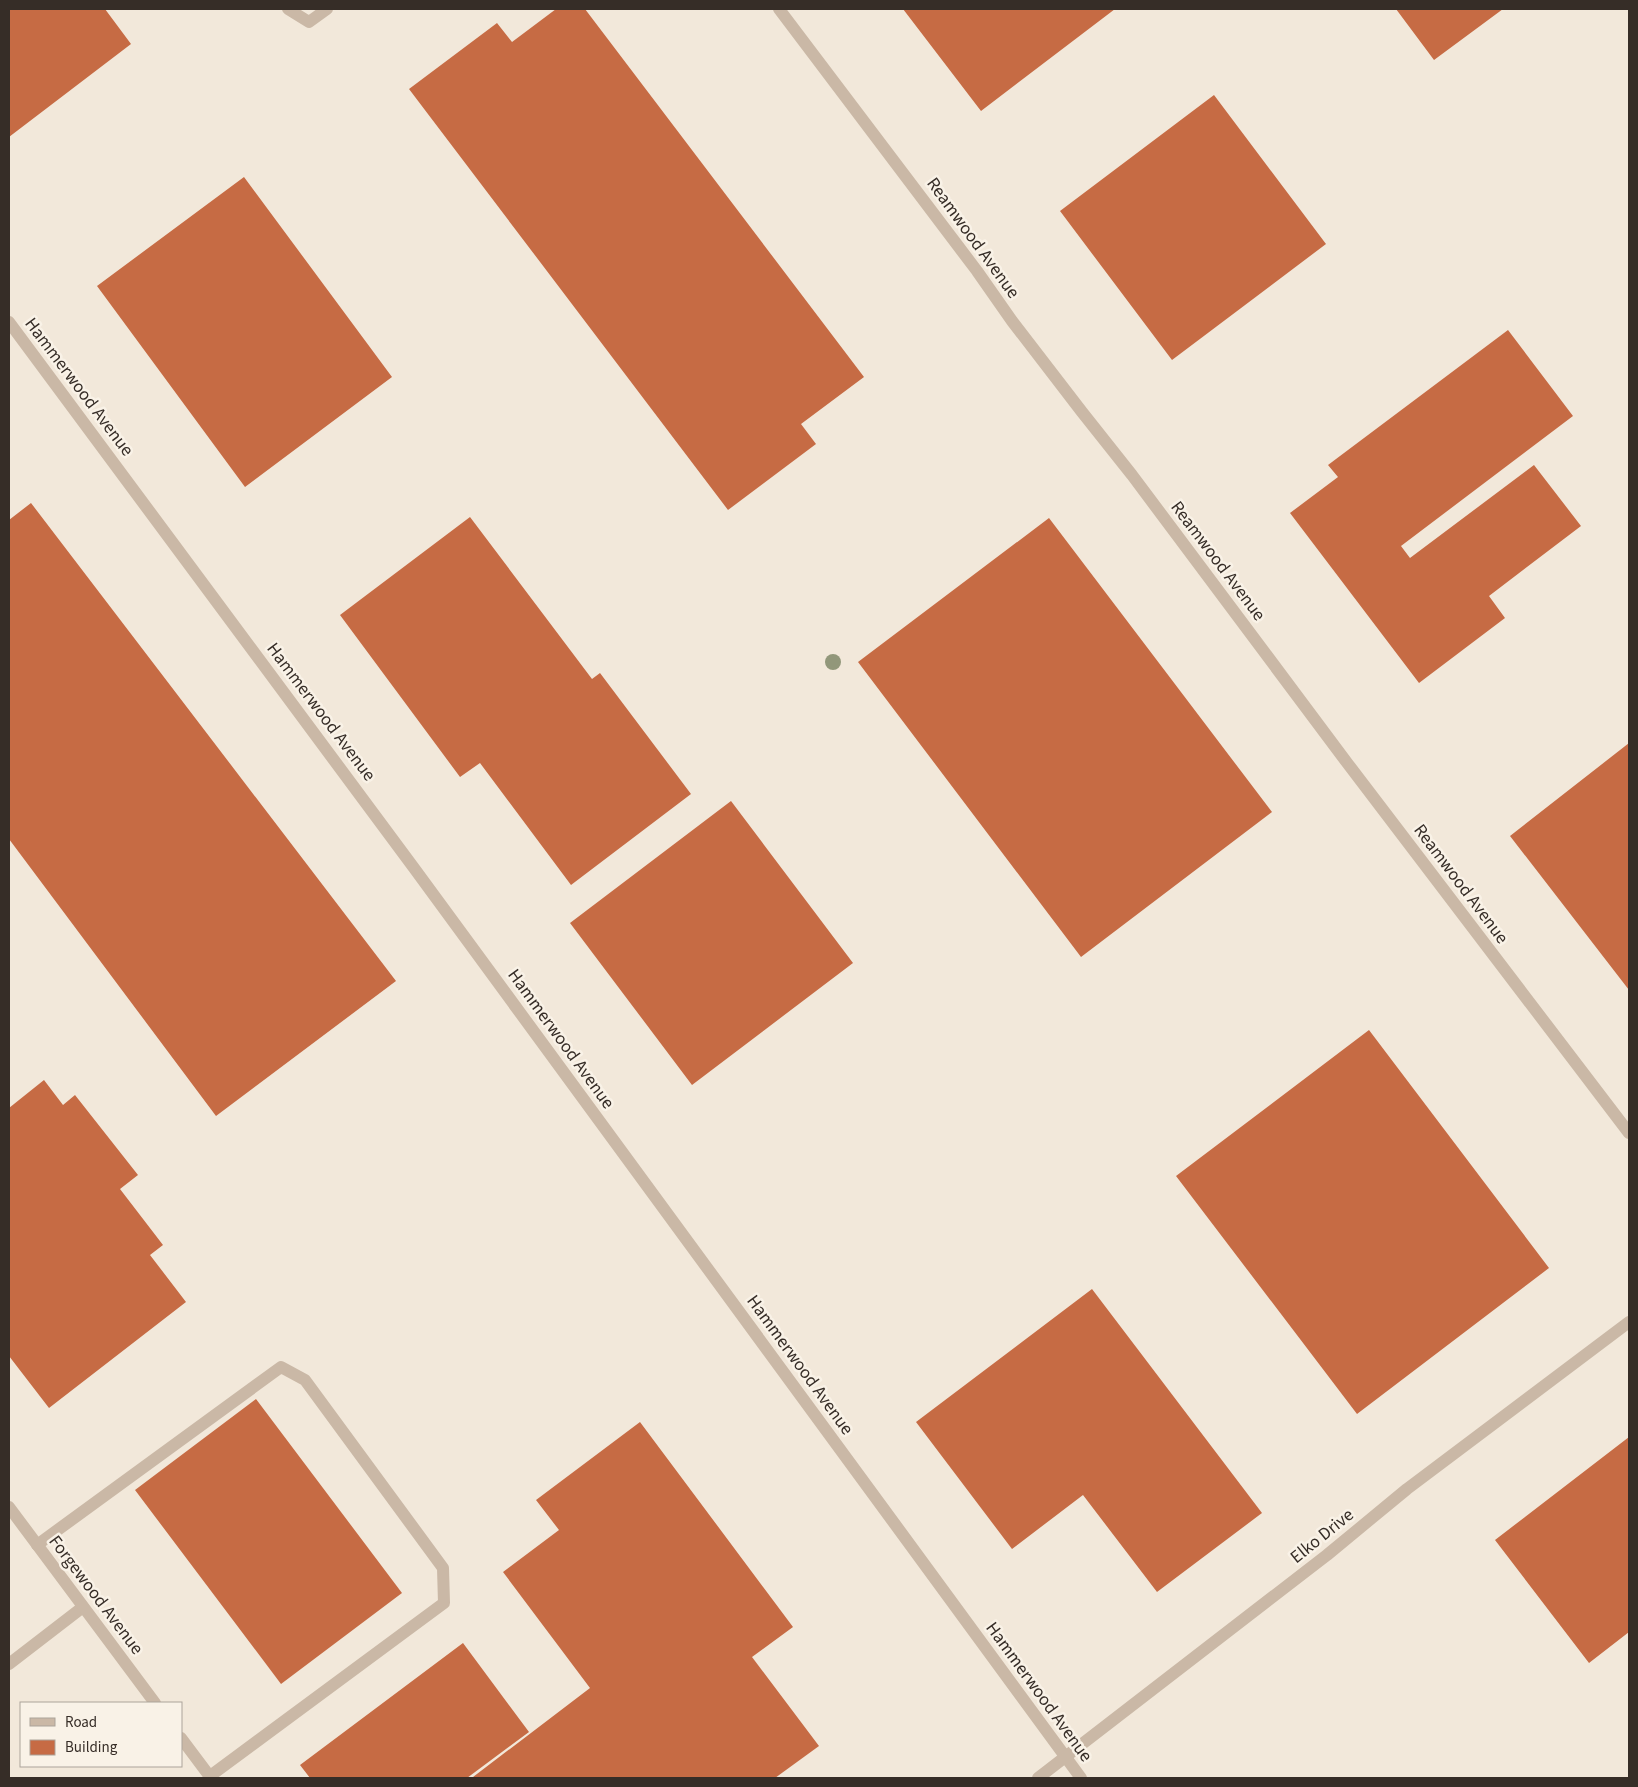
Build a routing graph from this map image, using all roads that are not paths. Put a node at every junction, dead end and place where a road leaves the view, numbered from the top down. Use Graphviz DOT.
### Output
graph roads {
  1 [pos="288,9"];
  2 [pos="327,9"];
  3 [pos="779,9"];
  4 [pos="9,322"];
  5 [pos="1629,1134"];
  6 [pos="1629,1322"];
  7 [pos="9,1506"];
  8 [pos="37,1545"];
  9 [pos="83,1607"];
  10 [pos="9,1664"];
  11 [pos="154,1702"];
  12 [pos="182,1739"];
  13 [pos="1065,1757"];
  14 [pos="210,1777"];
  15 [pos="1038,1778"];
  16 [pos="1081,1778"];
  1 -- 2 [label="street"];
  3 -- 5 [label="street, Reamwood Avenue"];
  4 -- 13 [label="street, Hammerwood Avenue"];
  6 -- 13 [label="street, Elko Drive"];
  7 -- 8 [label="street, Forgewood Avenue"];
  8 -- 9 [label="street, Forgewood Avenue"];
  8 -- 14 [label="street"];
  9 -- 10 [label="street"];
  9 -- 11 [label="street, Forgewood Avenue"];
  12 -- 14 [label="street"];
  13 -- 15 [label="street, Elko Drive"];
  13 -- 16 [label="street, Hammerwood Avenue"];
}
